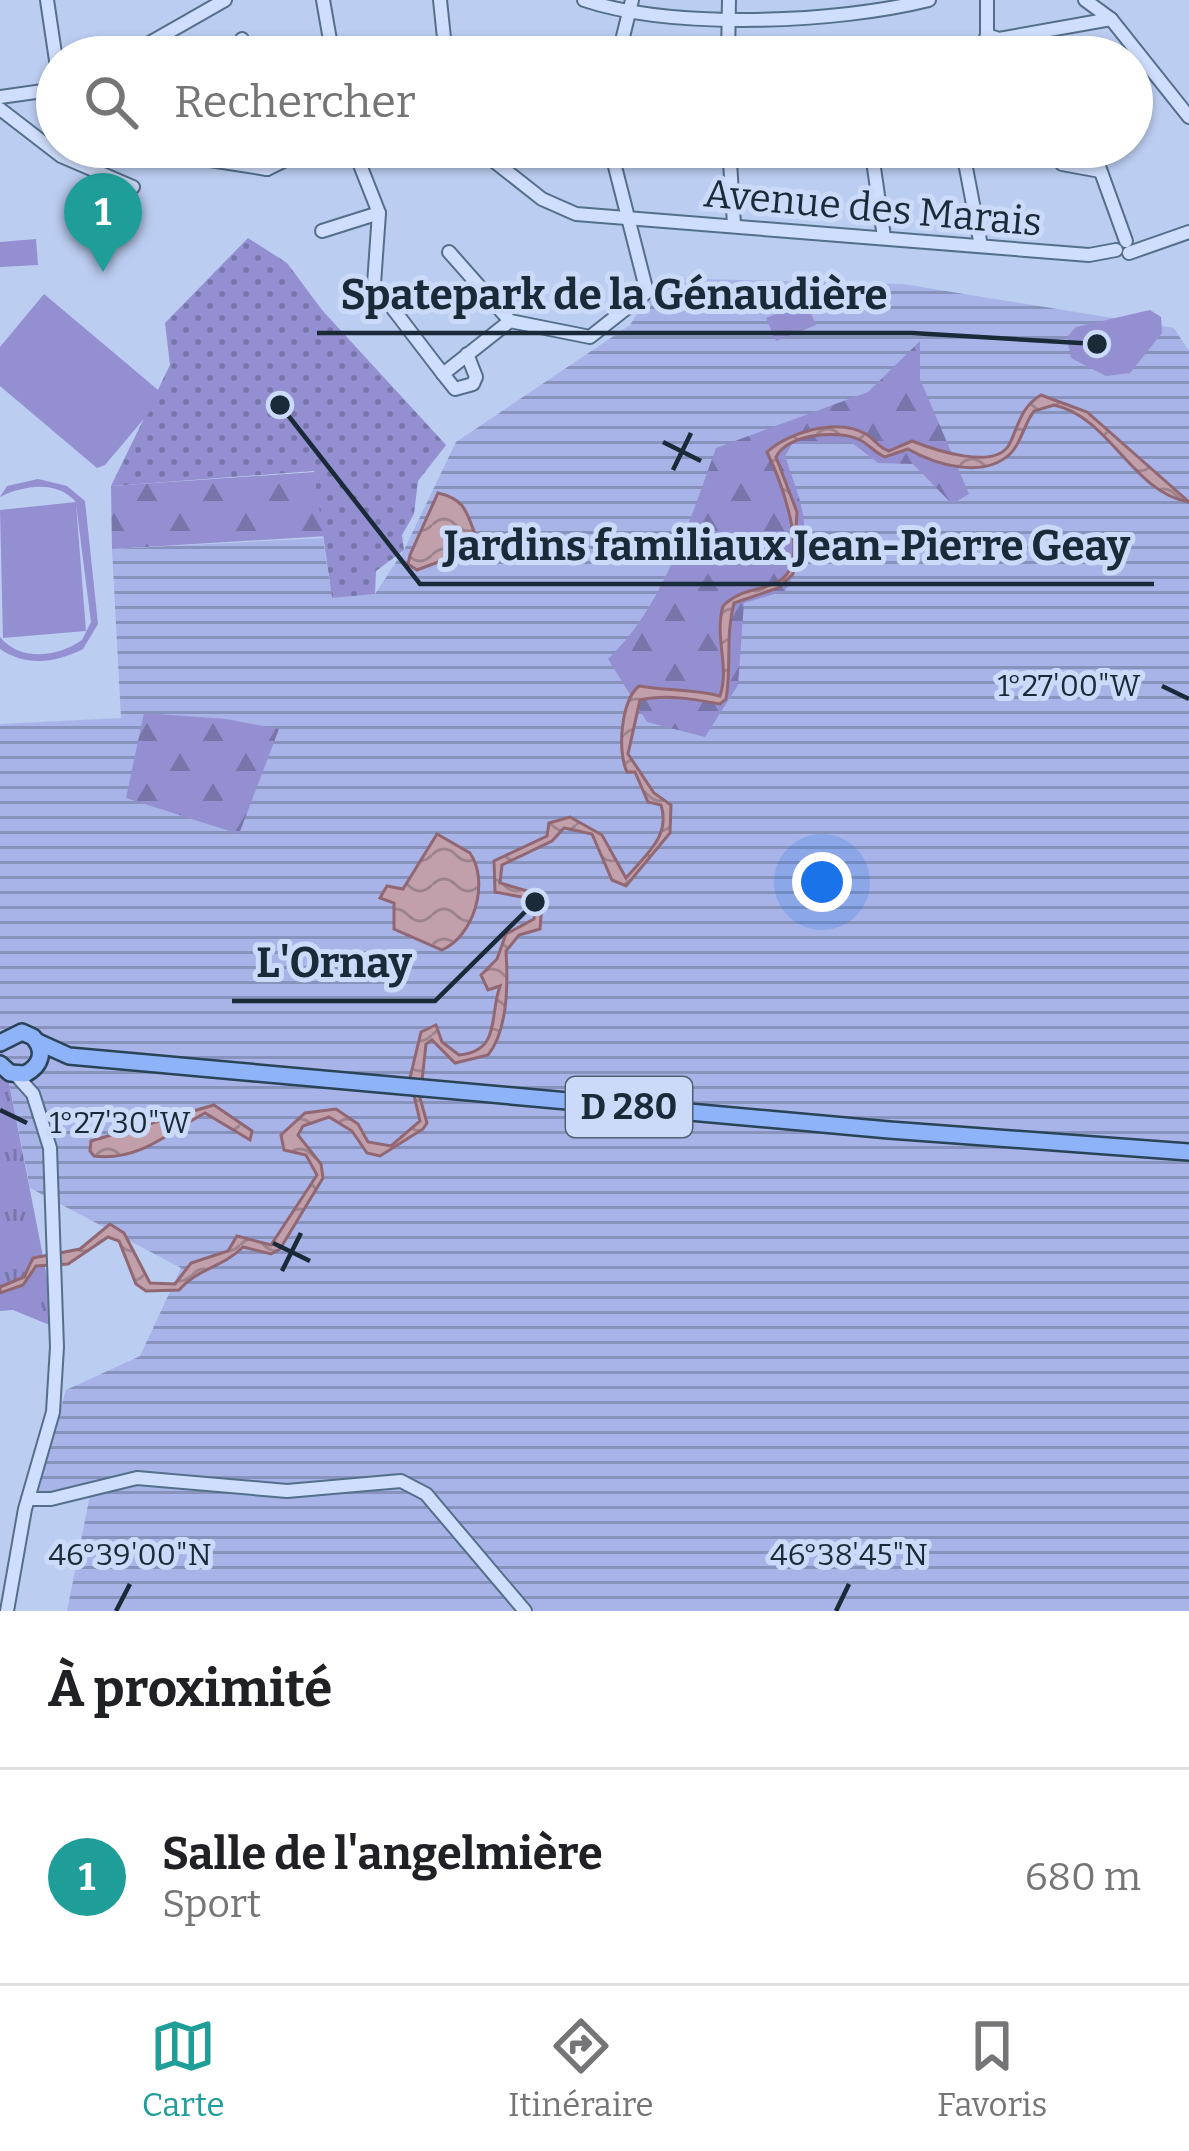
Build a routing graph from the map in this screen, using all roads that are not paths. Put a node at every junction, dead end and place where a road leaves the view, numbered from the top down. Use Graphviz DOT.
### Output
graph roads {
  1 [pos="47,0"];
  2 [pos="225,0"];
  3 [pos="323,0"];
  4 [pos="440,0"];
  5 [pos="584,0"];
  6 [pos="729,0"];
  7 [pos="929,0"];
  8 [pos="987,0"];
  9 [pos="1085,0"];
  10 [pos="631,5"];
  11 [pos="728,18"];
  12 [pos="1111,19"];
  13 [pos="987,35"];
  14 [pos="52,36"];
  15 [pos="162,36"];
  16 [pos="329,36"];
  17 [pos="444,36"];
  18 [pos="623,36"];
  19 [pos="728,36"];
  20 [pos="990,36"];
  21 [pos="1021,36"];
  22 [pos="1125,36"];
  23 [pos="1153,72"];
  24 [pos="36,91"];
  25 [pos="0,97"];
  26 [pos="0,109"];
  27 [pos="1189,117"];
  28 [pos="36,137"];
  29 [pos="89,168"];
  30 [pos="261,168"];
  31 [pos="361,168"];
  32 [pos="503,168"];
  33 [pos="615,168"];
  34 [pos="730,168"];
  35 [pos="875,168"];
  36 [pos="966,168"];
  37 [pos="1084,168"];
  38 [pos="1099,168"];
  39 [pos="267,169"];
  40 [pos="1100,171"];
  41 [pos="134,187"];
  42 [pos="379,213"];
  43 [pos="626,219"];
  44 [pos="734,224"];
  45 [pos="322,231"];
  46 [pos="1189,232"];
  47 [pos="884,237"];
  48 [pos="981,246"];
  49 [pos="1123,246"];
  50 [pos="449,252"];
  51 [pos="510,321"];
  52 [pos="467,354"];
  53 [pos="442,374"];
  54 [pos="0,1042"];
  55 [pos="38,1042"];
  56 [pos="69,1056"];
  57 [pos="0,1064"];
  58 [pos="29,1070"];
  59 [pos="1189,1152"];
  60 [pos="28,1498"];
  61 [pos="7,1611"];
  62 [pos="526,1611"];
  1 -- 14 [label="street"];
  2 -- 15 [label="street"];
  3 -- 16 [label="street"];
  4 -- 17 [label="street"];
  5 -- 10 [label="street"];
  6 -- 11 [label="street"];
  7 -- 11 [label="street"];
  8 -- 13 [label="street"];
  9 -- 12 [label="street"];
  10 -- 11 [label="street"];
  10 -- 18 [label="street"];
  11 -- 19 [label="street"];
  12 -- 21 [label="street"];
  12 -- 22 [label="street"];
  13 -- 20 [label="street"];
  23 -- 27 [label="street"];
  24 -- 25 [label="street"];
  26 -- 28 [label="street"];
  29 -- 41 [label="street"];
  30 -- 39 [label="street"];
  31 -- 42 [label="street"];
  32 -- 43 [label="street, Avenue des Marais"];
  33 -- 43 [label="street"];
  34 -- 44 [label="street"];
  35 -- 47 [label="street"];
  36 -- 48 [label="street"];
  37 -- 40 [label="street"];
  38 -- 40 [label="street"];
  40 -- 49 [label="street"];
  42 -- 45 [label="street"];
  42 -- 53 [label="street"];
  43 -- 44 [label="street, Avenue des Marais"];
  43 -- 51 [label="street"];
  44 -- 47 [label="street, Avenue des Marais"];
  46 -- 49 [label="street, Avenue des Marais"];
  47 -- 48 [label="street, Avenue des Marais"];
  48 -- 49 [label="street, Avenue des Marais"];
  50 -- 51 [label="street"];
  51 -- 52 [label="street"];
  52 -- 53 [label="street"];
  52 -- 53 [label="street"];
  54 -- 55 [label="main road"];
  55 -- 56 [label="main road, D 280"];
  55 -- 58 [label="main road"];
  56 -- 58 [label="main road, D 280"];
  56 -- 59 [label="main road, D 280"];
  57 -- 58 [label="main road"];
  58 -- 60 [label="street"];
  60 -- 61 [label="street"];
  60 -- 62 [label="street"];
}
